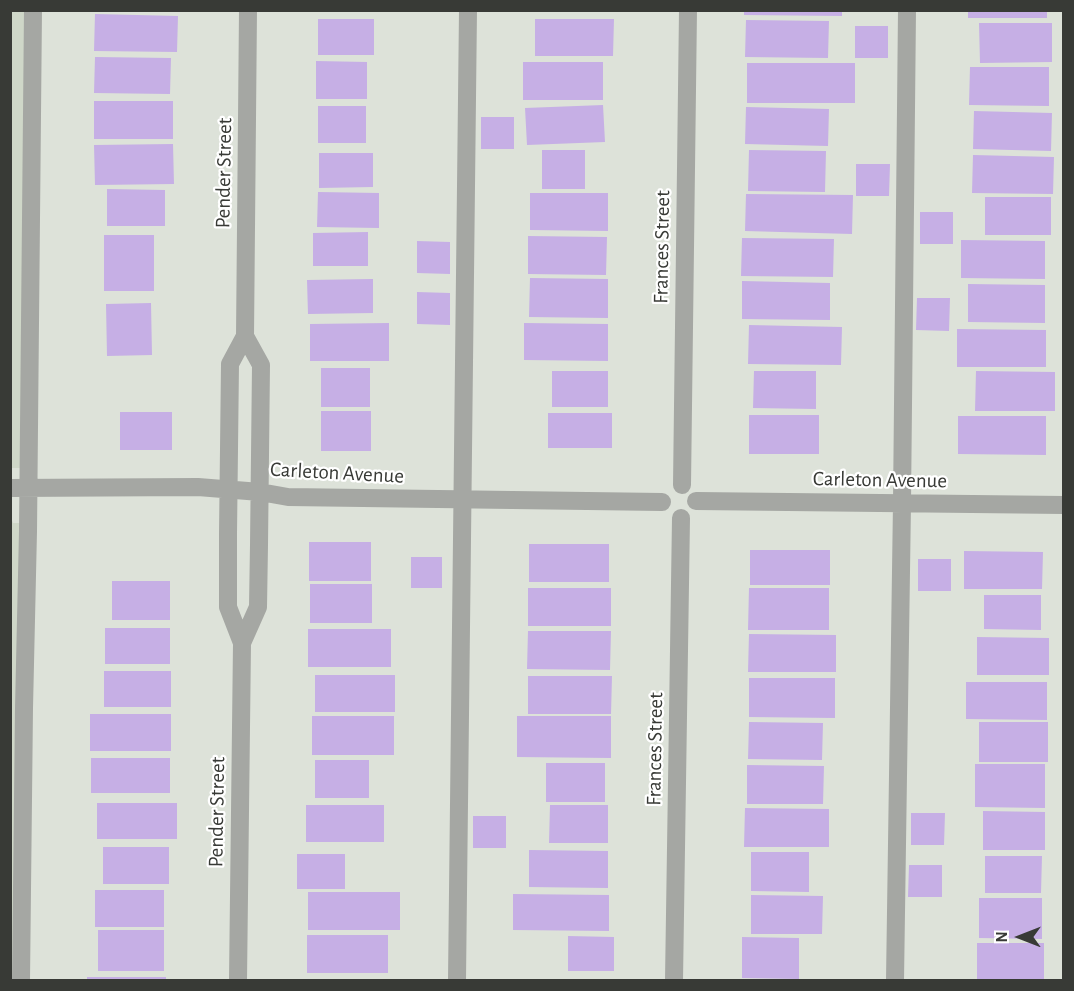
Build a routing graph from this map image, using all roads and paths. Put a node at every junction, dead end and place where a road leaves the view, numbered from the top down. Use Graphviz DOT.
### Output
graph roads {
  1 [pos="33,10"];
  2 [pos="248,10"];
  3 [pos="468,10"];
  4 [pos="688,10"];
  5 [pos="908,10"];
  6 [pos="245,336"];
  7 [pos="682,485"];
  8 [pos="19,488"];
  9 [pos="229,489"];
  10 [pos="260,492"];
  11 [pos="462,500"];
  12 [pos="696,501"];
  13 [pos="662,502"];
  14 [pos="902,503"];
  15 [pos="1064,505"];
  16 [pos="681,518"];
  17 [pos="242,644"];
  18 [pos="21,981"];
  19 [pos="238,981"];
  20 [pos="457,981"];
  21 [pos="674,981"];
  22 [pos="895,981"];
  1 -- 8 [label="street"];
  2 -- 6 [label="street, Pender Street"];
  3 -- 11 [label="street"];
  4 -- 7 [label="street, Frances Street"];
  5 -- 14 [label="street"];
  6 -- 9 [label="street, Pender Street"];
  6 -- 10 [label="street, Pender Street"];
  7 -- 12 [label="street"];
  7 -- 13 [label="street"];
  8 -- 9 [label="street, Carleton Avenue"];
  8 -- 18 [label="street"];
  9 -- 10 [label="street, Carleton Avenue"];
  9 -- 17 [label="street, Pender Street"];
  10 -- 11 [label="street, Carleton Avenue"];
  10 -- 17 [label="street, Pender Street"];
  11 -- 13 [label="street, Carleton Avenue"];
  11 -- 20 [label="street"];
  12 -- 14 [label="street, Carleton Avenue"];
  12 -- 16 [label="street"];
  13 -- 16 [label="street"];
  14 -- 15 [label="street, Carleton Avenue"];
  14 -- 22 [label="street"];
  16 -- 21 [label="street, Frances Street"];
  17 -- 19 [label="street, Pender Street"];
}
